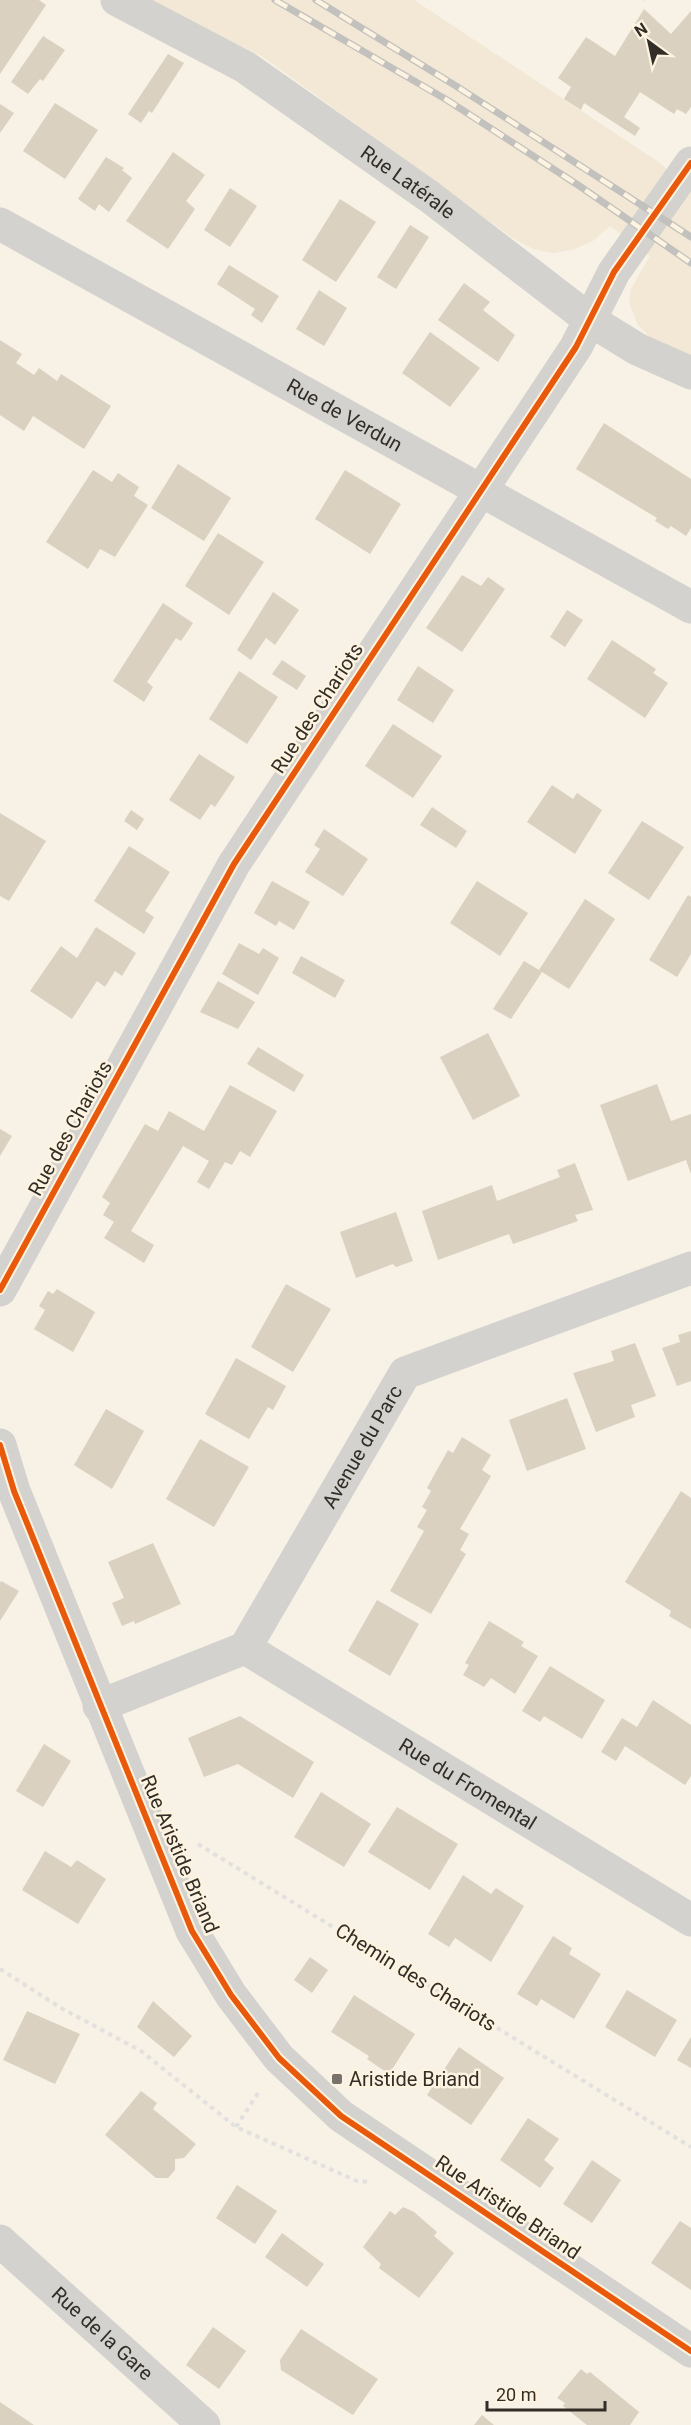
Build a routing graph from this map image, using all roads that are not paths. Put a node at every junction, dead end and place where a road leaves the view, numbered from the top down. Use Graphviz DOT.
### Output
graph roads {
  1 [pos="117,0"];
  2 [pos="691,163"];
  3 [pos="0,224"];
  4 [pos="590,320"];
  5 [pos="691,373"];
  6 [pos="479,490"];
  7 [pos="691,607"];
  8 [pos="691,1268"];
  9 [pos="0,1290"];
  10 [pos="0,1445"];
  11 [pos="245,1648"];
  12 [pos="99,1706"];
  13 [pos="691,1920"];
  14 [pos="0,2241"];
  15 [pos="691,2351"];
  16 [pos="204,2425"];
  1 -- 4 [label="street, Rue Latérale"];
  2 -- 4 [label="street, Rue des Chariots"];
  3 -- 6 [label="street, Rue de Verdun"];
  4 -- 5 [label="street, Rue Latérale"];
  4 -- 6 [label="street, Rue des Chariots"];
  6 -- 7 [label="street, Rue de Verdun"];
  6 -- 9 [label="street, Rue des Chariots"];
  8 -- 11 [label="street, Avenue du Parc"];
  10 -- 12 [label="street, Rue Aristide Briand"];
  11 -- 12 [label="street"];
  11 -- 13 [label="street, Rue du Fromental"];
  12 -- 15 [label="street, Rue Aristide Briand"];
  14 -- 16 [label="street, Rue de la Gare"];
}
